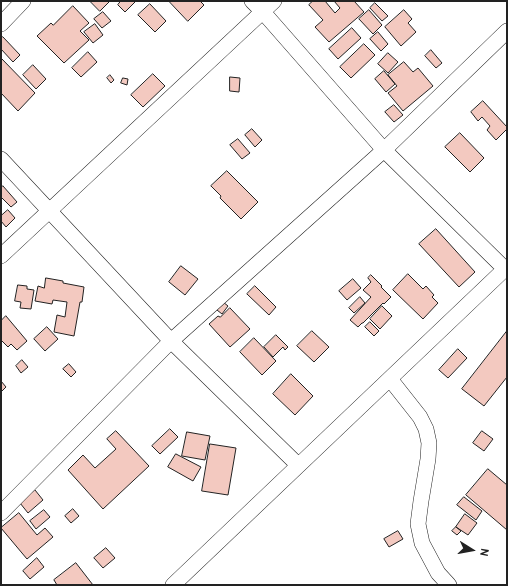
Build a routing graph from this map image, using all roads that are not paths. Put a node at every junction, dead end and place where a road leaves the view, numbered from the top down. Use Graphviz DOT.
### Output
graph roads {
  1 [pos="23,1"];
  2 [pos="252,1"];
  3 [pos="274,1"];
  4 [pos="263,12"];
  5 [pos="1,24"];
  6 [pos="507,32"];
  7 [pos="384,150"];
  8 [pos="1,159"];
  9 [pos="48,210"];
  10 [pos="1,256"];
  11 [pos="506,268"];
  12 [pos="170,341"];
  13 [pos="390,379"];
  14 [pos="298,465"];
  15 [pos="1,513"];
  16 [pos="173,585"];
  17 [pos="449,585"];
  1 -- 5 [label="street"];
  2 -- 4 [label="street"];
  3 -- 4 [label="street"];
  4 -- 7 [label="street"];
  4 -- 9 [label="street"];
  6 -- 7 [label="street"];
  7 -- 11 [label="street"];
  7 -- 12 [label="street"];
  8 -- 9 [label="street"];
  9 -- 10 [label="street"];
  9 -- 12 [label="street"];
  11 -- 13 [label="street"];
  12 -- 14 [label="street"];
  12 -- 15 [label="street"];
  13 -- 14 [label="street"];
  13 -- 17 [label="street"];
  14 -- 16 [label="street"];
}
